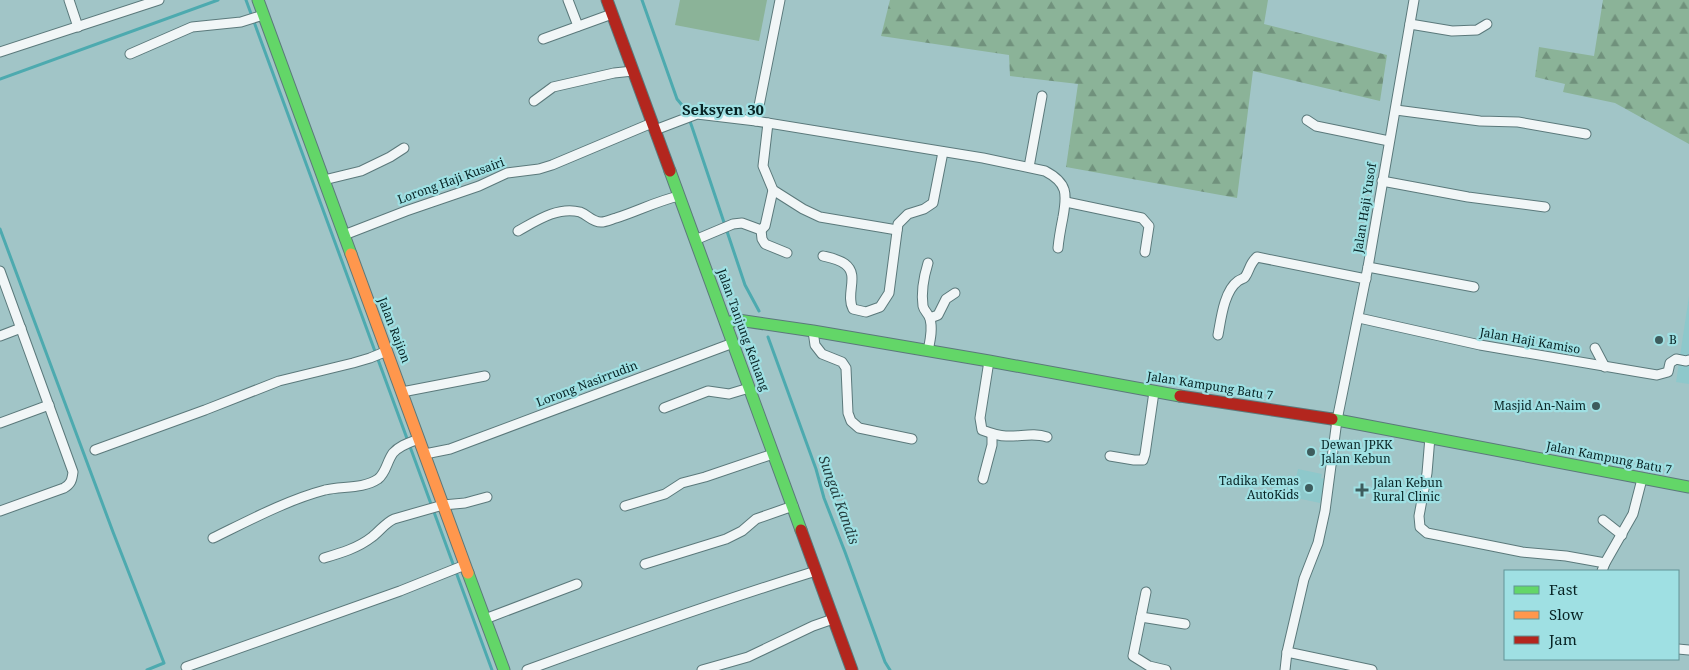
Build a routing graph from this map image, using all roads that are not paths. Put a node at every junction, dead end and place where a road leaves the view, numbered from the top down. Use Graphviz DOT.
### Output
graph roads {
  1 [pos="69,0"];
  2 [pos="159,0"];
  3 [pos="258,0"];
  4 [pos="568,0"];
  5 [pos="607,0"];
  6 [pos="780,0"];
  7 [pos="1414,0"];
  8 [pos="612,14"];
  9 [pos="262,15"];
  10 [pos="1410,24"];
  11 [pos="1487,24"];
  12 [pos="578,26"];
  13 [pos="78,27"];
  14 [pos="543,39"];
  15 [pos="0,52"];
  16 [pos="130,54"];
  17 [pos="633,71"];
  18 [pos="1042,96"];
  19 [pos="534,100"];
  20 [pos="1396,110"];
  21 [pos="1306,120"];
  22 [pos="756,121"];
  23 [pos="768,123"];
  24 [pos="654,127"];
  25 [pos="1586,134"];
  26 [pos="1389,140"];
  27 [pos="404,148"];
  28 [pos="943,152"];
  29 [pos="1029,167"];
  30 [pos="324,180"];
  31 [pos="1382,181"];
  32 [pos="773,190"];
  33 [pos="679,196"];
  34 [pos="1066,202"];
  35 [pos="1545,207"];
  36 [pos="761,230"];
  37 [pos="897,230"];
  38 [pos="518,231"];
  39 [pos="346,234"];
  40 [pos="695,240"];
  41 [pos="1058,248"];
  42 [pos="1146,252"];
  43 [pos="787,253"];
  44 [pos="823,256"];
  45 [pos="928,263"];
  46 [pos="1368,267"];
  47 [pos="0,271"];
  48 [pos="1366,279"];
  49 [pos="1474,287"];
  50 [pos="955,293"];
  51 [pos="930,318"];
  52 [pos="1358,318"];
  53 [pos="726,323"];
  54 [pos="21,328"];
  55 [pos="813,331"];
  56 [pos="1218,335"];
  57 [pos="0,336"];
  58 [pos="733,343"];
  59 [pos="1595,348"];
  60 [pos="928,350"];
  61 [pos="385,352"];
  62 [pos="1689,360"];
  63 [pos="989,361"];
  64 [pos="1605,367"];
  65 [pos="485,376"];
  66 [pos="749,388"];
  67 [pos="402,392"];
  68 [pos="1154,392"];
  69 [pos="49,405"];
  70 [pos="664,408"];
  71 [pos="1337,420"];
  72 [pos="0,423"];
  73 [pos="992,434"];
  74 [pos="1047,437"];
  75 [pos="1430,437"];
  76 [pos="912,439"];
  77 [pos="418,440"];
  78 [pos="95,450"];
  79 [pos="431,453"];
  80 [pos="774,454"];
  81 [pos="1110,456"];
  82 [pos="1642,478"];
  83 [pos="983,479"];
  84 [pos="1689,487"];
  85 [pos="487,497"];
  86 [pos="441,506"];
  87 [pos="625,506"];
  88 [pos="790,507"];
  89 [pos="0,511"];
  90 [pos="1603,520"];
  91 [pos="1622,535"];
  92 [pos="212,538"];
  93 [pos="324,558"];
  94 [pos="644,564"];
  95 [pos="463,567"];
  96 [pos="1603,567"];
  97 [pos="816,571"];
  98 [pos="577,584"];
  99 [pos="1146,592"];
  100 [pos="1141,617"];
  101 [pos="487,618"];
  102 [pos="833,619"];
  103 [pos="1185,624"];
  104 [pos="1287,652"];
  105 [pos="186,668"];
  106 [pos="504,670"];
  107 [pos="527,670"];
  108 [pos="702,670"];
  109 [pos="852,670"];
  110 [pos="1166,670"];
  111 [pos="1285,670"];
  112 [pos="1372,670"];
  1 -- 13 [label="street"];
  2 -- 13 [label="street"];
  3 -- 9 [label="street, Jalan Rajion"];
  4 -- 12 [label="street"];
  5 -- 8 [label="street, Jalan Tanjung Keluang"];
  6 -- 22 [label="street"];
  7 -- 10 [label="street, Jalan Haji Yusof"];
  8 -- 12 [label="street"];
  8 -- 17 [label="street, Jalan Tanjung Keluang"];
  9 -- 16 [label="street"];
  9 -- 30 [label="street, Jalan Rajion"];
  10 -- 11 [label="street"];
  10 -- 20 [label="street, Jalan Haji Yusof"];
  12 -- 14 [label="street"];
  13 -- 15 [label="street"];
  17 -- 19 [label="street"];
  17 -- 24 [label="street, Jalan Tanjung Keluang"];
  18 -- 29 [label="street"];
  20 -- 25 [label="street"];
  20 -- 26 [label="street, Jalan Haji Yusof"];
  21 -- 26 [label="street"];
  22 -- 23 [label="street"];
  22 -- 24 [label="street, Lorong Haji Kusairi"];
  23 -- 28 [label="street"];
  23 -- 32 [label="street"];
  24 -- 33 [label="street, Jalan Tanjung Keluang"];
  24 -- 39 [label="street, Lorong Haji Kusairi"];
  26 -- 31 [label="street, Jalan Haji Yusof"];
  27 -- 30 [label="street"];
  28 -- 29 [label="street"];
  28 -- 37 [label="street"];
  29 -- 34 [label="street"];
  30 -- 39 [label="street, Jalan Rajion"];
  31 -- 35 [label="street"];
  31 -- 46 [label="street, Jalan Haji Yusof"];
  32 -- 36 [label="street"];
  32 -- 37 [label="street"];
  33 -- 38 [label="street"];
  33 -- 40 [label="street, Jalan Tanjung Keluang"];
  34 -- 41 [label="street"];
  34 -- 42 [label="street"];
  36 -- 40 [label="street"];
  36 -- 43 [label="street"];
  37 -- 44 [label="street"];
  39 -- 61 [label="street, Jalan Rajion"];
  40 -- 53 [label="street, Jalan Tanjung Keluang"];
  45 -- 51 [label="street"];
  46 -- 48 [label="street, Jalan Haji Yusof"];
  46 -- 49 [label="street"];
  47 -- 54 [label="street"];
  48 -- 52 [label="street, Jalan Haji Yusof"];
  48 -- 56 [label="street"];
  50 -- 51 [label="street"];
  51 -- 60 [label="street"];
  52 -- 64 [label="street, Jalan Haji Kamiso"];
  52 -- 71 [label="street, Jalan Haji Yusof"];
  53 -- 55 [label="street, Jalan Kampung Batu 7"];
  53 -- 58 [label="street, Jalan Tanjung Keluang"];
  54 -- 57 [label="street"];
  54 -- 69 [label="street"];
  55 -- 60 [label="street, Jalan Kampung Batu 7"];
  55 -- 76 [label="street"];
  58 -- 66 [label="street, Jalan Tanjung Keluang"];
  58 -- 79 [label="street, Lorong Nasirrudin"];
  59 -- 64 [label="street"];
  60 -- 63 [label="street, Jalan Kampung Batu 7"];
  61 -- 67 [label="street, Jalan Rajion"];
  61 -- 78 [label="street"];
  62 -- 64 [label="street, Jalan Haji Kamiso"];
  63 -- 68 [label="street, Jalan Kampung Batu 7"];
  63 -- 73 [label="street"];
  65 -- 67 [label="street"];
  66 -- 70 [label="street"];
  66 -- 80 [label="street, Jalan Tanjung Keluang"];
  67 -- 77 [label="street, Jalan Rajion"];
  68 -- 71 [label="street, Jalan Kampung Batu 7"];
  68 -- 81 [label="street"];
  69 -- 72 [label="street"];
  69 -- 89 [label="street"];
  71 -- 75 [label="street, Jalan Kampung Batu 7"];
  71 -- 104 [label="street, Jalan Haji Yusof"];
  73 -- 74 [label="street"];
  73 -- 83 [label="street"];
  75 -- 82 [label="street, Jalan Kampung Batu 7"];
  75 -- 96 [label="street"];
  77 -- 79 [label="street, Jalan Rajion"];
  77 -- 92 [label="street"];
  79 -- 86 [label="street, Jalan Rajion"];
  80 -- 87 [label="street"];
  80 -- 88 [label="street, Jalan Tanjung Keluang"];
  82 -- 84 [label="street, Jalan Kampung Batu 7"];
  82 -- 91 [label="street"];
  85 -- 86 [label="street"];
  86 -- 93 [label="street"];
  86 -- 95 [label="street, Jalan Rajion"];
  88 -- 94 [label="street"];
  88 -- 97 [label="street, Jalan Tanjung Keluang"];
  90 -- 91 [label="street"];
  91 -- 96 [label="street"];
  95 -- 101 [label="street, Jalan Rajion"];
  95 -- 105 [label="street"];
  97 -- 102 [label="street, Jalan Tanjung Keluang"];
  97 -- 107 [label="street"];
  98 -- 101 [label="street"];
  99 -- 100 [label="street"];
  100 -- 103 [label="street"];
  100 -- 110 [label="street"];
  101 -- 106 [label="street, Jalan Rajion"];
  102 -- 108 [label="street"];
  102 -- 109 [label="street, Jalan Tanjung Keluang"];
  104 -- 111 [label="street, Jalan Haji Yusof"];
  104 -- 112 [label="street"];
}
